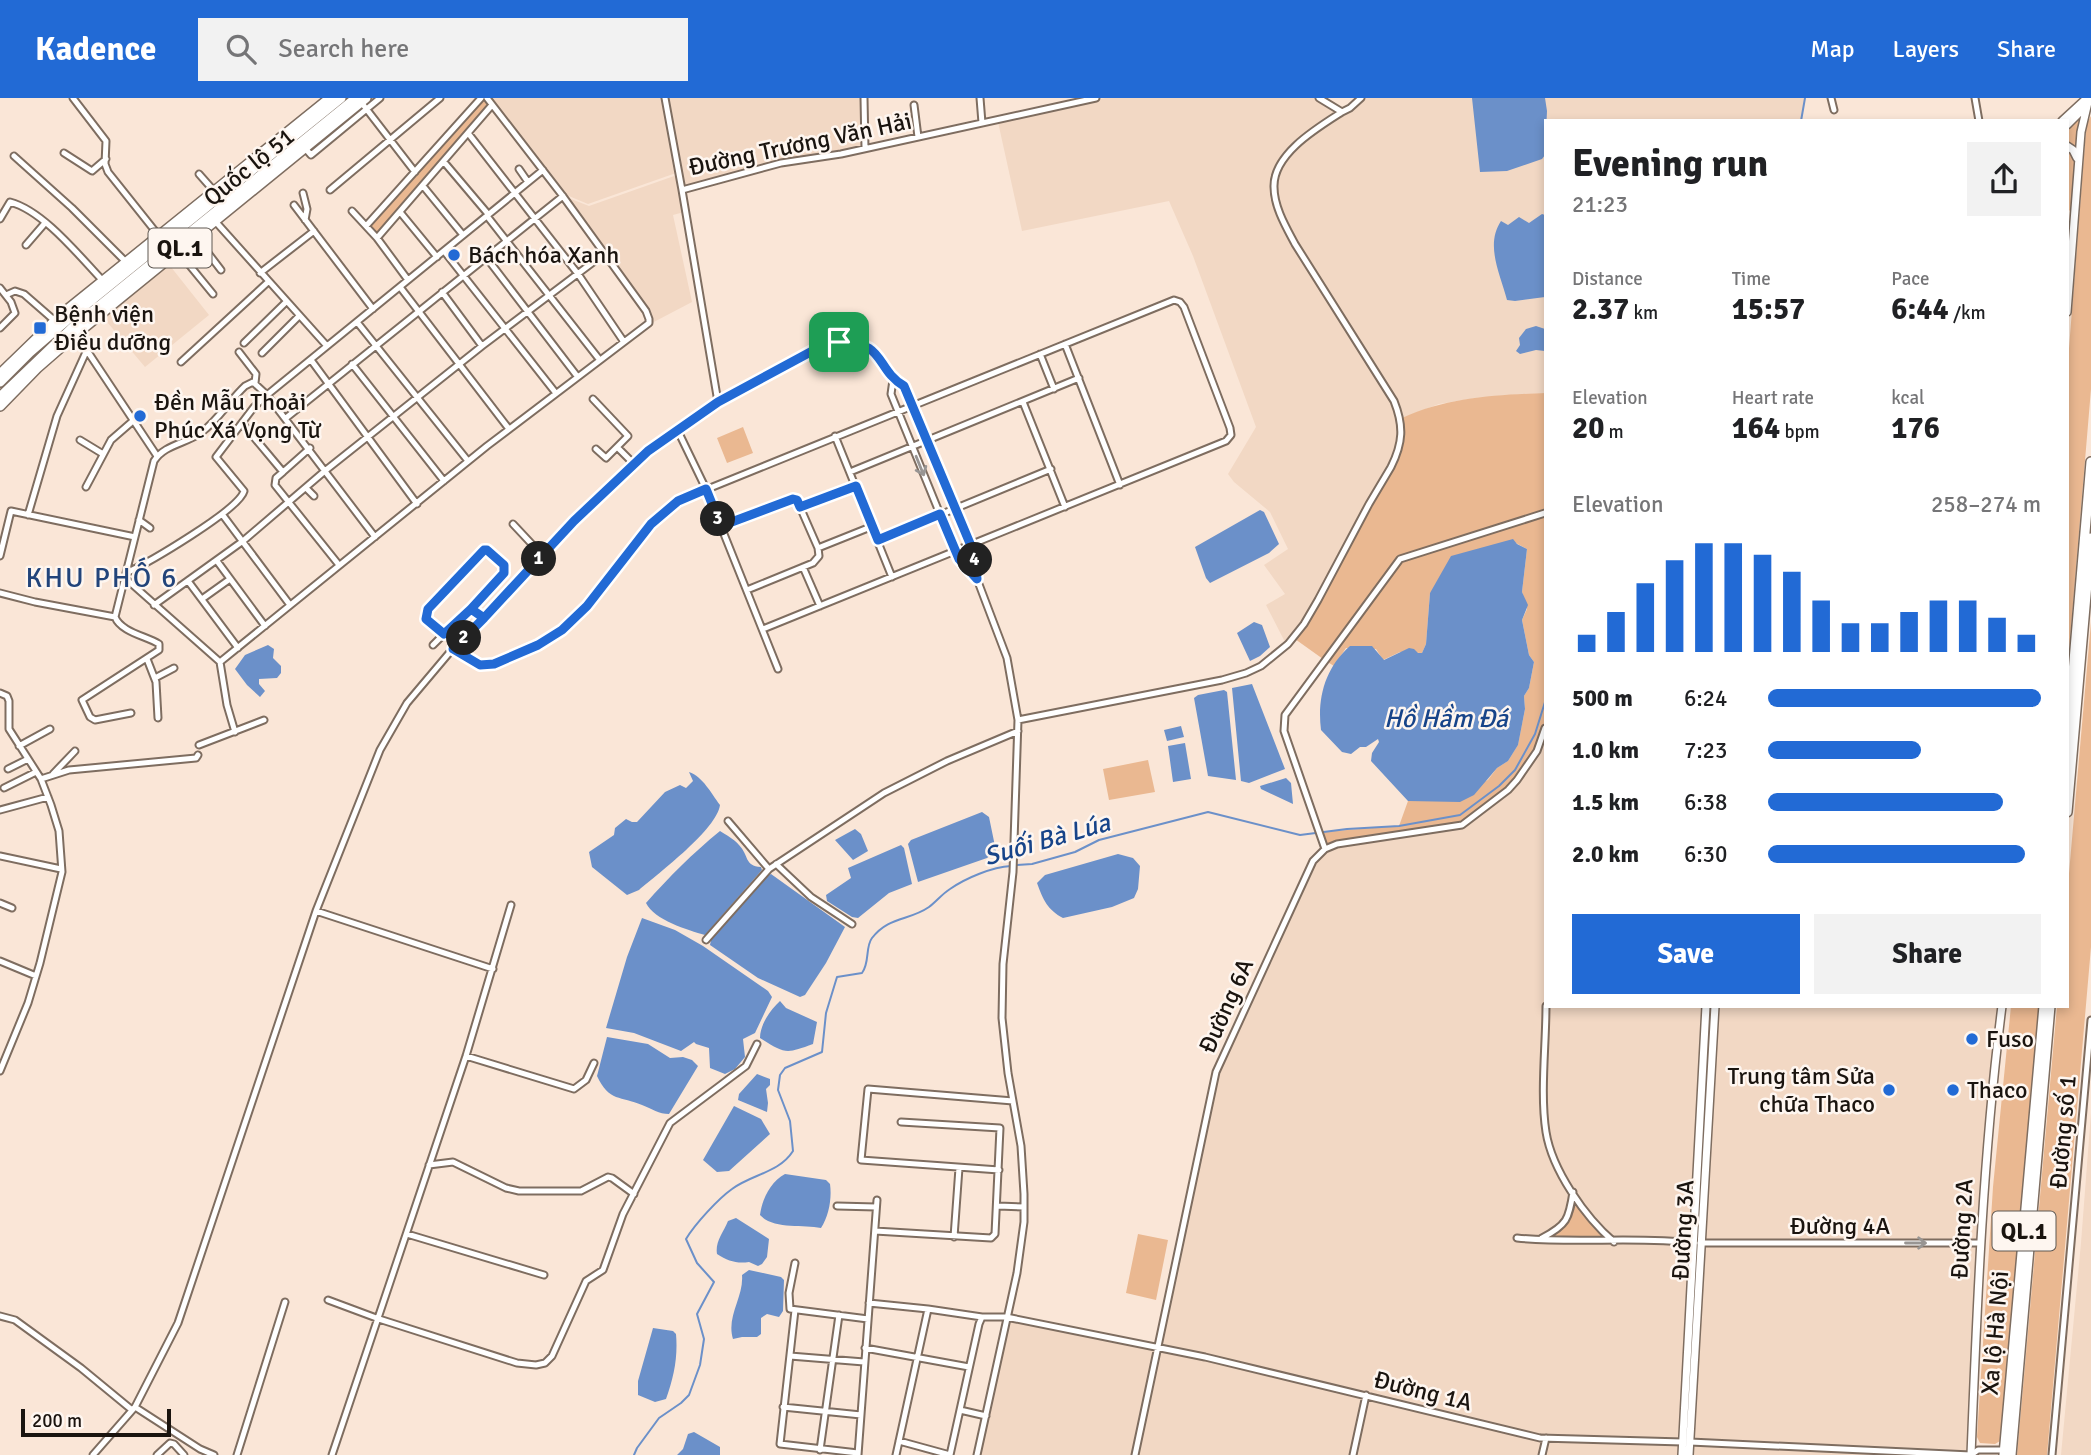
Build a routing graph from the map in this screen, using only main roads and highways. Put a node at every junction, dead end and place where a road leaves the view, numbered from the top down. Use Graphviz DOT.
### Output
graph roads {
  1 [pos="341,98"];
  2 [pos="326,99"];
  3 [pos="362,102"];
  4 [pos="301,125"];
  5 [pos="213,218"];
  6 [pos="162,239"];
  7 [pos="66,324"];
  8 [pos="0,374"];
  9 [pos="0,382"];
  10 [pos="0,397"];
  11 [pos="0,406"];
  12 [pos="2091,462"];
  13 [pos="2091,538"];
  14 [pos="2069,720"];
  15 [pos="2069,788"];
  16 [pos="2044,1008"];
  17 [pos="2050,1008"];
  18 [pos="2006,1453"];
  1 -- 4 [label="main road, Quốc lộ 51 / QL.1"];
  2 -- 4 [label="main road, Quốc lộ 51 / QL.1"];
  3 -- 5 [label="main road, Quốc lộ 51 / QL.1"];
  3 -- 5 [label="main road, Quốc lộ 51 / QL.1"];
  4 -- 6 [label="main road, Quốc lộ 51 / QL.1"];
  4 -- 6 [label="main road, Quốc lộ 51 / QL.1"];
  5 -- 7 [label="main road, Quốc lộ 51 / QL.1"];
  5 -- 7 [label="main road, Quốc lộ 51 / QL.1"];
  6 -- 7 [label="main road, Quốc lộ 51 / QL.1"];
  7 -- 8 [label="main road, Quốc lộ 51 / QL.1"];
  7 -- 9 [label="main road, Quốc lộ 51 / QL.1"];
  7 -- 10 [label="main road, Quốc lộ 51 / QL.1"];
  7 -- 11 [label="main road, Quốc lộ 51 / QL.1"];
  12 -- 14 [label="main road"];
  13 -- 15 [label="main road"];
  16 -- 18 [label="main road, Xa lộ Hà Nội / QL.1"];
  17 -- 18 [label="main road, Xa lộ Hà Nội / QL.1"];
}
